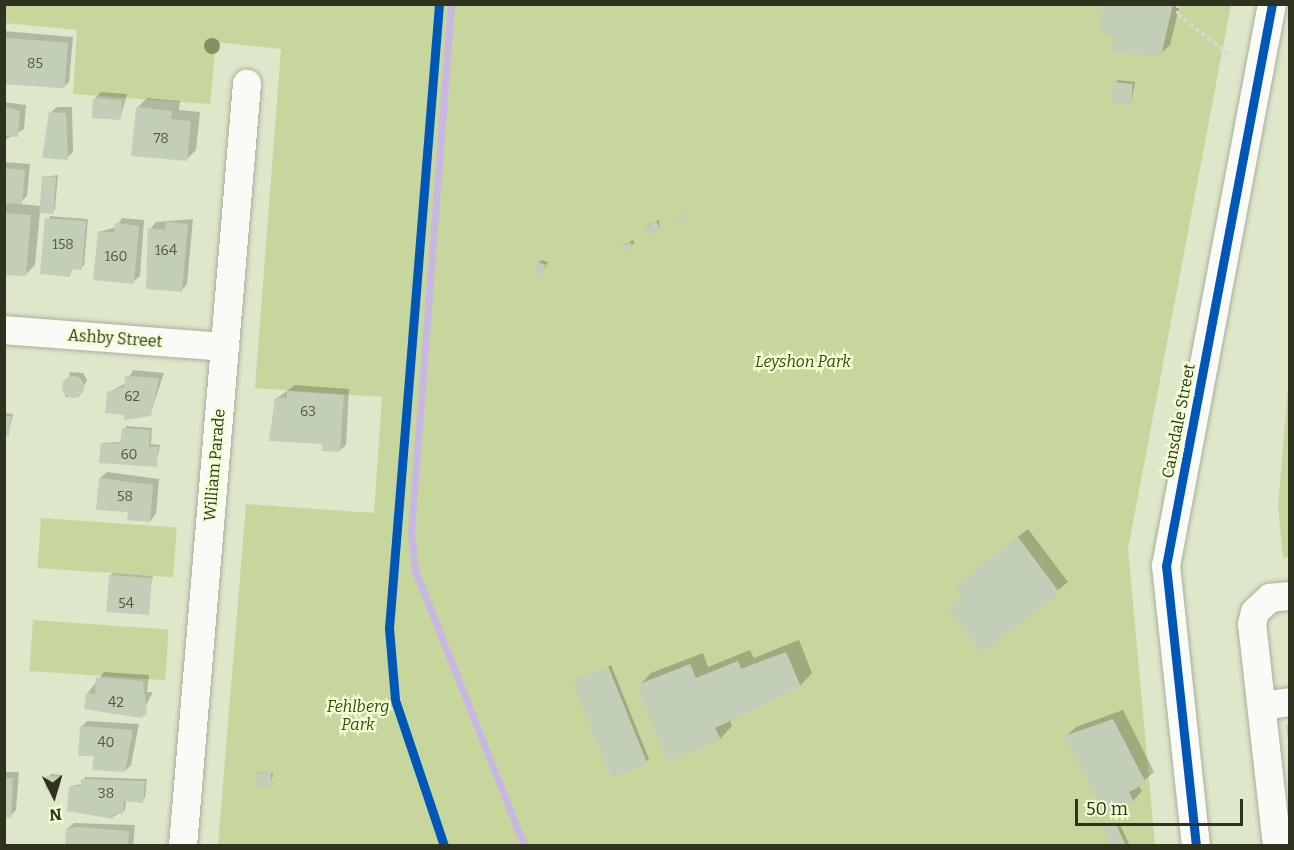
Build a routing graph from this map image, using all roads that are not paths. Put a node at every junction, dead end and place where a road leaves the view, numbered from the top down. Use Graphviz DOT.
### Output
graph roads {
  1 [pos="1272,4"];
  2 [pos="247,84"];
  3 [pos="4,330"];
  4 [pos="225,347"];
  5 [pos="1290,596"];
  6 [pos="1290,702"];
  7 [pos="1262,706"];
  8 [pos="183,846"];
  9 [pos="1196,846"];
  10 [pos="1277,846"];
  1 -- 9 [label="street, Cansdale Street"];
  2 -- 4 [label="street, William Parade"];
  3 -- 4 [label="street, Ashby Street"];
  4 -- 8 [label="street, William Parade"];
  5 -- 7 [label="street"];
  6 -- 7 [label="street"];
  7 -- 10 [label="street"];
}
